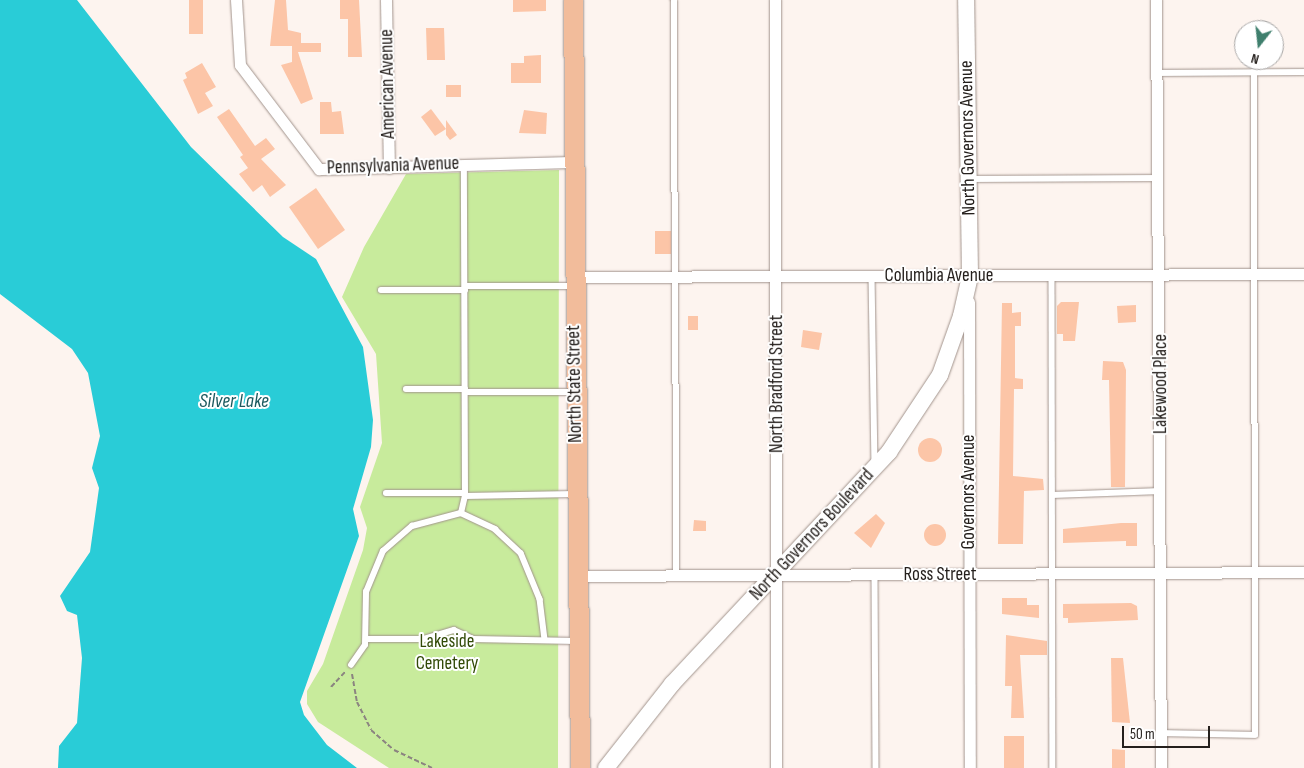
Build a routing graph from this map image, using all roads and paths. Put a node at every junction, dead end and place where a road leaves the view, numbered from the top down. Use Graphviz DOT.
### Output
graph roads {
  1 [pos="236,0"];
  2 [pos="386,0"];
  3 [pos="573,0"];
  4 [pos="674,0"];
  5 [pos="775,0"];
  6 [pos="966,0"];
  7 [pos="1156,0"];
  8 [pos="1254,72"];
  9 [pos="1304,72"];
  10 [pos="1156,73"];
  11 [pos="574,162"];
  12 [pos="464,164"];
  13 [pos="389,168"];
  14 [pos="1158,178"];
  15 [pos="969,179"];
  16 [pos="1254,274"];
  17 [pos="1304,274"];
  18 [pos="1052,275"];
  19 [pos="1160,275"];
  20 [pos="777,276"];
  21 [pos="872,276"];
  22 [pos="970,276"];
  23 [pos="676,277"];
  24 [pos="574,281"];
  25 [pos="465,288"];
  26 [pos="381,290"];
  27 [pos="406,389"];
  28 [pos="465,390"];
  29 [pos="575,392"];
  30 [pos="875,467"];
  31 [pos="1161,491"];
  32 [pos="386,493"];
  33 [pos="465,494"];
  34 [pos="576,494"];
  35 [pos="1052,494"];
  36 [pos="461,513"];
  37 [pos="1304,572"];
  38 [pos="1162,573"];
  39 [pos="1256,573"];
  40 [pos="778,574"];
  41 [pos="1052,574"];
  42 [pos="969,575"];
  43 [pos="576,576"];
  44 [pos="677,576"];
  45 [pos="875,576"];
  46 [pos="366,640"];
  47 [pos="545,640"];
  48 [pos="576,641"];
  49 [pos="352,663"];
  50 [pos="331,687"];
  51 [pos="1161,734"];
  52 [pos="432,768"];
  53 [pos="580,768"];
  54 [pos="606,768"];
  55 [pos="776,768"];
  56 [pos="876,768"];
  57 [pos="970,768"];
  58 [pos="1053,768"];
  59 [pos="1161,768"];
  1 -- 13 [label="street, Pennsylvania Avenue"];
  2 -- 13 [label="street, American Avenue"];
  3 -- 11 [label="main road, North State Street"];
  4 -- 23 [label="lane"];
  5 -- 20 [label="street, North Bradford Street"];
  6 -- 15 [label="main road, North Governors Avenue"];
  7 -- 10 [label="street, Lakewood Place"];
  8 -- 9 [label="lane"];
  8 -- 10 [label="lane"];
  8 -- 16 [label="lane"];
  10 -- 14 [label="street, Lakewood Place"];
  11 -- 12 [label="street, Pennsylvania Avenue"];
  11 -- 24 [label="main road, North State Street"];
  12 -- 13 [label="street, Pennsylvania Avenue"];
  12 -- 25 [label="lane"];
  14 -- 15 [label="lane"];
  14 -- 19 [label="street, Lakewood Place"];
  15 -- 22 [label="main road, North Governors Avenue"];
  16 -- 17 [label="street, Columbia Avenue"];
  16 -- 19 [label="street, Columbia Avenue"];
  16 -- 39 [label="lane"];
  18 -- 19 [label="street, Columbia Avenue"];
  18 -- 22 [label="street, Columbia Avenue"];
  18 -- 35 [label="lane"];
  19 -- 31 [label="street, Lakewood Place"];
  20 -- 21 [label="street, Columbia Avenue"];
  20 -- 23 [label="street, Columbia Avenue"];
  20 -- 40 [label="street, North Bradford Street"];
  21 -- 22 [label="street, Columbia Avenue"];
  21 -- 30 [label="lane"];
  22 -- 30 [label="main road, North Governors Boulevard"];
  22 -- 42 [label="street, Governors Avenue"];
  23 -- 24 [label="street, Columbia Avenue"];
  23 -- 44 [label="lane"];
  24 -- 25 [label="lane"];
  24 -- 29 [label="main road, North State Street"];
  25 -- 26 [label="lane"];
  25 -- 28 [label="lane"];
  27 -- 28 [label="lane"];
  28 -- 29 [label="lane"];
  28 -- 33 [label="lane"];
  29 -- 34 [label="main road, North State Street"];
  30 -- 40 [label="main road, North Governors Boulevard"];
  31 -- 35 [label="lane"];
  31 -- 38 [label="street, Lakewood Place"];
  32 -- 33 [label="lane"];
  33 -- 34 [label="lane"];
  33 -- 36 [label="lane"];
  34 -- 43 [label="main road, North State Street"];
  35 -- 41 [label="lane"];
  36 -- 46 [label="lane"];
  36 -- 47 [label="lane"];
  37 -- 39 [label="street, Ross Street"];
  38 -- 39 [label="street, Ross Street"];
  38 -- 41 [label="street, Ross Street"];
  38 -- 51 [label="street, Lakewood Place"];
  39 -- 51 [label="lane"];
  40 -- 44 [label="street, Ross Street"];
  40 -- 45 [label="street, Ross Street"];
  40 -- 54 [label="main road, North Governors Boulevard"];
  40 -- 55 [label="street, North Bradford Street"];
  41 -- 42 [label="street, Ross Street"];
  41 -- 58 [label="lane"];
  42 -- 45 [label="street, Ross Street"];
  42 -- 57 [label="street, Governors Avenue"];
  43 -- 44 [label="street, Ross Street"];
  43 -- 48 [label="main road, North State Street"];
  45 -- 56 [label="lane"];
  46 -- 47 [label="lane"];
  46 -- 49 [label="lane"];
  47 -- 48 [label="lane"];
  48 -- 53 [label="main road, North State Street"];
  49 -- 50 [label="path"];
  49 -- 52 [label="path"];
  51 -- 59 [label="street, Lakewood Place"];
}
